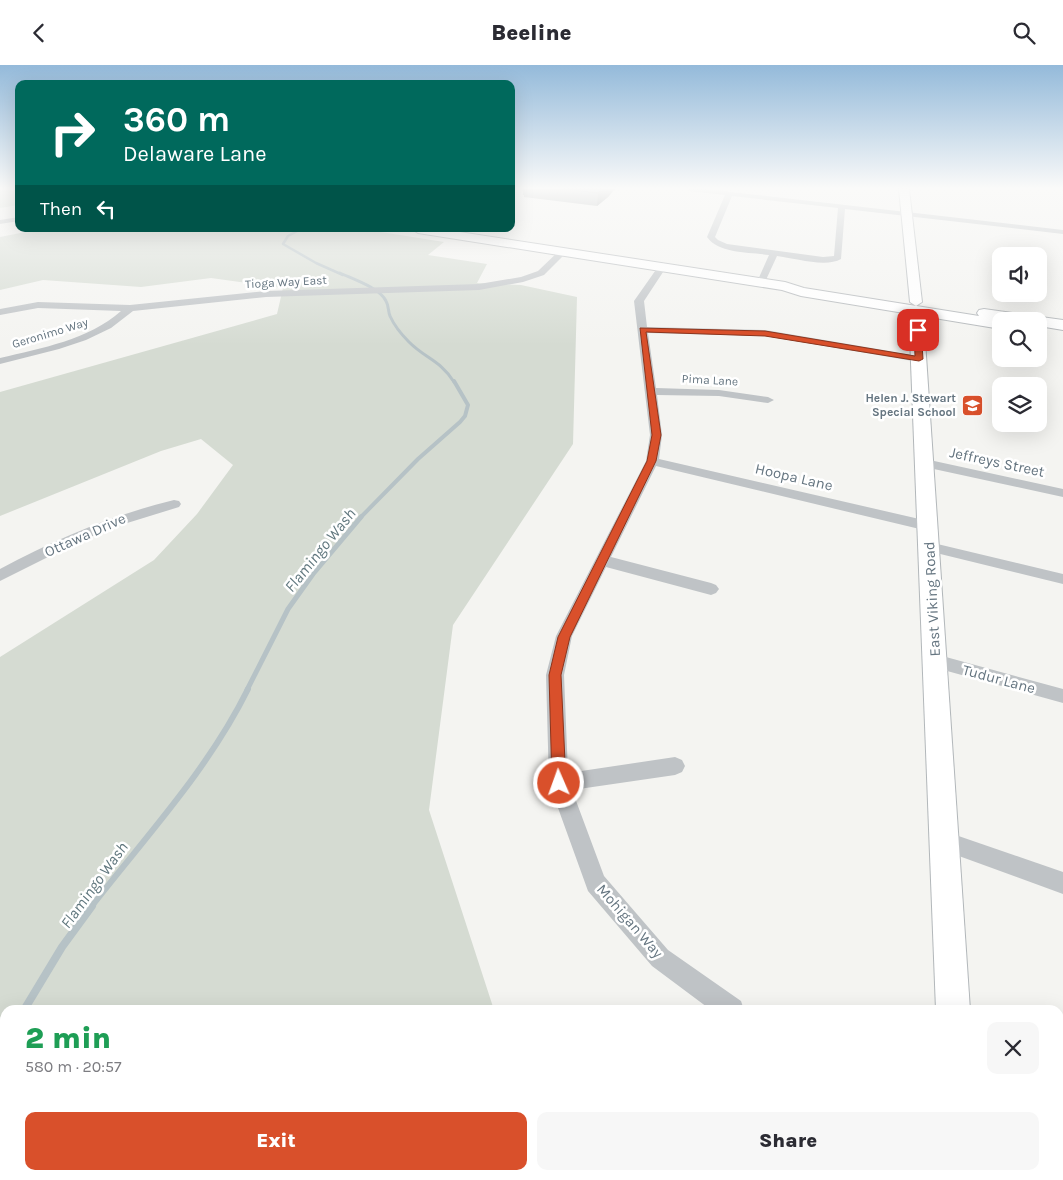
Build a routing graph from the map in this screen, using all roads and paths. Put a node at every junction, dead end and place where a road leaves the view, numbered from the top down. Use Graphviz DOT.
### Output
graph roads {
  1 [pos="498,241"];
  2 [pos="714,241"];
  3 [pos="839,241"];
  4 [pos="910,241"];
  5 [pos="564,251"];
  6 [pos="774,253"];
  7 [pos="663,266"];
  8 [pos="761,282"];
  9 [pos="916,306"];
  10 [pos="130,308"];
  11 [pos="0,312"];
  12 [pos="992,322"];
  13 [pos="1063,325"];
  14 [pos="642,329"];
  15 [pos="1047,330"];
  16 [pos="1063,333"];
  17 [pos="919,359"];
  18 [pos="0,361"];
  19 [pos="650,391"];
  20 [pos="768,400"];
  21 [pos="652,461"];
  22 [pos="924,463"];
  23 [pos="1063,493"];
  24 [pos="174,503"];
  25 [pos="928,536"];
  26 [pos="602,560"];
  27 [pos="0,576"];
  28 [pos="1063,579"];
  29 [pos="711,589"];
  30 [pos="935,661"];
  31 [pos="1063,696"];
  32 [pos="675,766"];
  33 [pos="559,783"];
  34 [pos="944,841"];
  35 [pos="1063,883"];
  36 [pos="725,1005"];
  37 [pos="953,1005"];
  1 -- 5 [label="main road"];
  2 -- 6 [label="street"];
  3 -- 6 [label="street"];
  4 -- 9 [label="street, East Viking Road"];
  5 -- 7 [label="main road"];
  5 -- 10 [label="street, Tioga Way East"];
  6 -- 8 [label="street"];
  7 -- 8 [label="main road"];
  7 -- 14 [label="street, Mohigan Way"];
  8 -- 9 [label="main road"];
  9 -- 12 [label="main road"];
  9 -- 13 [label="main road"];
  9 -- 17 [label="street, East Viking Road"];
  10 -- 11 [label="street, Tioga Way East"];
  10 -- 18 [label="street, Geronimo Way"];
  14 -- 17 [label="street"];
  14 -- 19 [label="street, Mohigan Way"];
  15 -- 16 [label="main road"];
  17 -- 22 [label="street, East Viking Road"];
  19 -- 20 [label="street, Pima Lane"];
  19 -- 21 [label="street, Mohigan Way"];
  21 -- 25 [label="street, Hoopa Lane"];
  21 -- 26 [label="street, Mohigan Way"];
  22 -- 23 [label="street, Jeffreys Street"];
  22 -- 25 [label="street, East Viking Road"];
  24 -- 27 [label="street, Ottawa Drive"];
  25 -- 28 [label="street, Hoopa Lane"];
  25 -- 30 [label="street, East Viking Road"];
  26 -- 29 [label="street"];
  26 -- 33 [label="street, Mohigan Way"];
  30 -- 31 [label="street, Tudur Lane"];
  30 -- 34 [label="street, East Viking Road"];
  32 -- 33 [label="street"];
  33 -- 36 [label="street, Mohigan Way"];
  34 -- 35 [label="street"];
  34 -- 37 [label="street, East Viking Road"];
}
